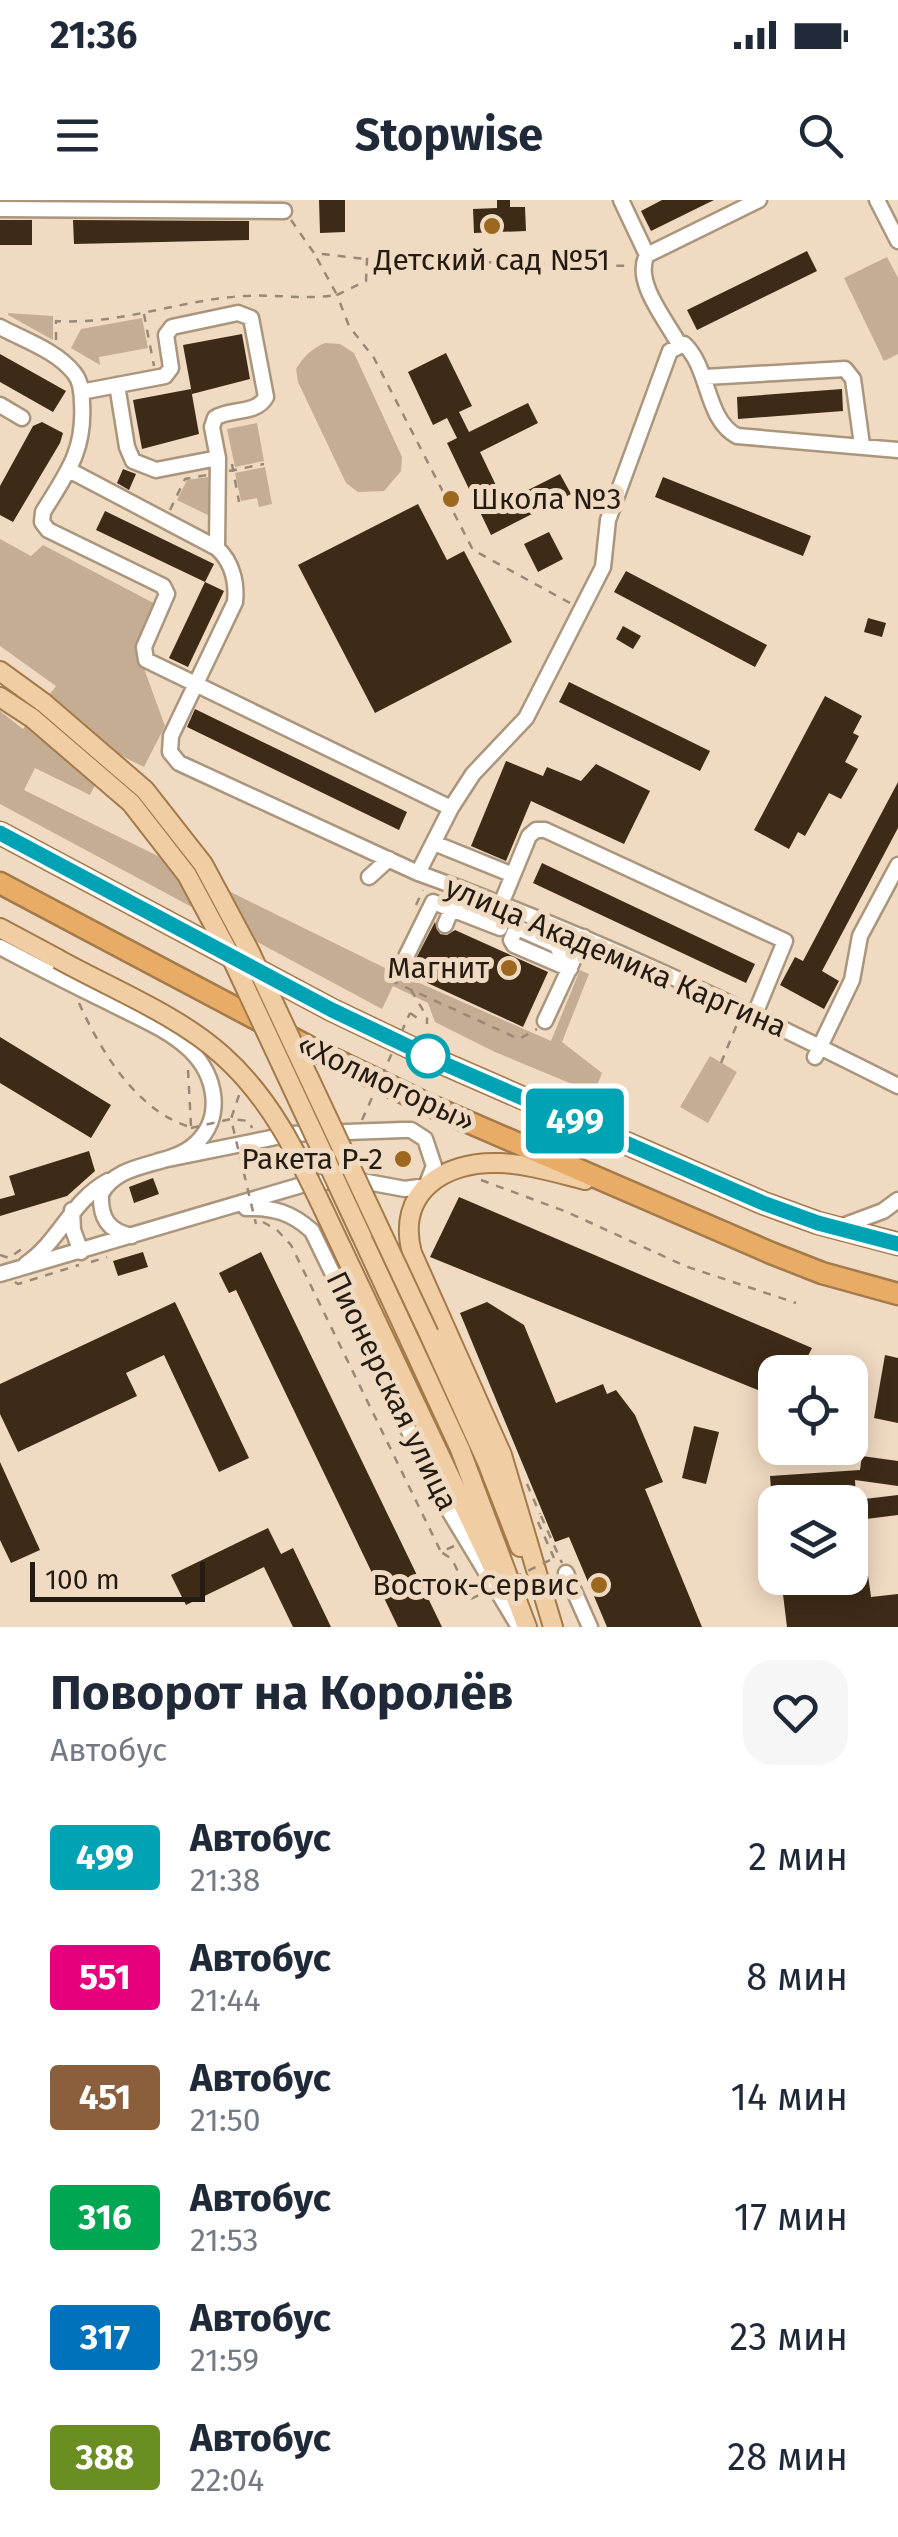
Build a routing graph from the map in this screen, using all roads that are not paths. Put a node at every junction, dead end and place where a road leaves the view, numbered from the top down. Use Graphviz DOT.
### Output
graph roads {
  1 [pos="620,200"];
  2 [pos="759,200"];
  3 [pos="877,200"];
  4 [pos="0,209"];
  5 [pos="284,211"];
  6 [pos="898,240"];
  7 [pos="644,261"];
  8 [pos="0,327"];
  9 [pos="679,344"];
  10 [pos="705,377"];
  11 [pos="116,385"];
  12 [pos="81,392"];
  13 [pos="0,405"];
  14 [pos="22,418"];
  15 [pos="862,445"];
  16 [pos="898,450"];
  17 [pos="218,458"];
  18 [pos="69,470"];
  19 [pos="217,548"];
  20 [pos="0,671"];
  21 [pos="194,684"];
  22 [pos="0,697"];
  23 [pos="38,710"];
  24 [pos="451,808"];
  25 [pos="0,824"];
  26 [pos="0,833"];
  27 [pos="434,842"];
  28 [pos="389,860"];
  29 [pos="898,865"];
  30 [pos="75,873"];
  31 [pos="418,873"];
  32 [pos="513,875"];
  33 [pos="369,877"];
  34 [pos="0,883"];
  35 [pos="460,888"];
  36 [pos="501,904"];
  37 [pos="452,908"];
  38 [pos="445,925"];
  39 [pos="0,928"];
  40 [pos="500,928"];
  41 [pos="584,937"];
  42 [pos="0,947"];
  43 [pos="397,969"];
  44 [pos="749,1012"];
  45 [pos="546,1021"];
  46 [pos="817,1052"];
  47 [pos="898,1086"];
  48 [pos="158,1161"];
  49 [pos="114,1177"];
  50 [pos="426,1186"];
  51 [pos="638,1194"];
  52 [pos="898,1200"];
  53 [pos="230,1208"];
  54 [pos="72,1209"];
  55 [pos="838,1228"];
  56 [pos="132,1236"];
  57 [pos="898,1244"];
  58 [pos="81,1252"];
  59 [pos="7,1274"];
  60 [pos="898,1294"];
  61 [pos="566,1573"];
  62 [pos="523,1627"];
  63 [pos="552,1627"];
  64 [pos="590,1627"];
  1 -- 7 [label="street"];
  2 -- 7 [label="street"];
  3 -- 6 [label="street"];
  4 -- 5 [label="street"];
  7 -- 9 [label="street"];
  8 -- 12 [label="street"];
  9 -- 10 [label="street"];
  9 -- 24 [label="street, улица Академика Каргина"];
  10 -- 15 [label="street"];
  10 -- 15 [label="street"];
  11 -- 12 [label="street"];
  11 -- 17 [label="street"];
  11 -- 17 [label="street"];
  12 -- 18 [label="street"];
  13 -- 14 [label="street"];
  15 -- 16 [label="street"];
  17 -- 19 [label="street"];
  18 -- 19 [label="street"];
  18 -- 21 [label="street"];
  19 -- 21 [label="street"];
  20 -- 23 [label="main road"];
  21 -- 24 [label="street"];
  21 -- 28 [label="street"];
  22 -- 23 [label="main road"];
  23 -- 62 [label="main road, Пионерская улица, bridge"];
  23 -- 63 [label="main road, Пионерская улица, bridge"];
  24 -- 27 [label="street, улица Академика Каргина"];
  25 -- 30 [label="main road"];
  26 -- 30 [label="highway, «Холмогоры»"];
  27 -- 31 [label="street, улица Академика Каргина"];
  27 -- 32 [label="street"];
  28 -- 31 [label="street"];
  28 -- 33 [label="street"];
  29 -- 46 [label="street"];
  30 -- 55 [label="highway, «Холмогоры»"];
  31 -- 35 [label="street, улица Академика Каргина"];
  32 -- 36 [label="street"];
  32 -- 44 [label="street"];
  34 -- 51 [label="highway, «Холмогоры»"];
  35 -- 36 [label="street, улица Академика Каргина"];
  35 -- 37 [label="street"];
  36 -- 41 [label="street, улица Академика Каргина"];
  37 -- 38 [label="street"];
  37 -- 40 [label="street"];
  37 -- 43 [label="street"];
  39 -- 62 [label="main road, Пионерская улица, bridge"];
  41 -- 44 [label="street, улица Академика Каргина"];
  41 -- 45 [label="street"];
  42 -- 48 [label="street"];
  44 -- 46 [label="street, улица Академика Каргина"];
  46 -- 47 [label="street, улица Академика Каргина"];
  48 -- 49 [label="street"];
  48 -- 50 [label="street"];
  49 -- 54 [label="street"];
  49 -- 56 [label="street"];
  50 -- 51 [label="main road"];
  50 -- 53 [label="street"];
  50 -- 63 [label="main road"];
  51 -- 60 [label="highway, «Холмогоры»"];
  52 -- 55 [label="street"];
  53 -- 56 [label="street"];
  53 -- 62 [label="street, Пионерская улица"];
  54 -- 58 [label="street"];
  54 -- 59 [label="street"];
  55 -- 57 [label="highway, «Холмогоры»"];
  56 -- 58 [label="street"];
  58 -- 59 [label="street"];
  61 -- 64 [label="street"];
}
